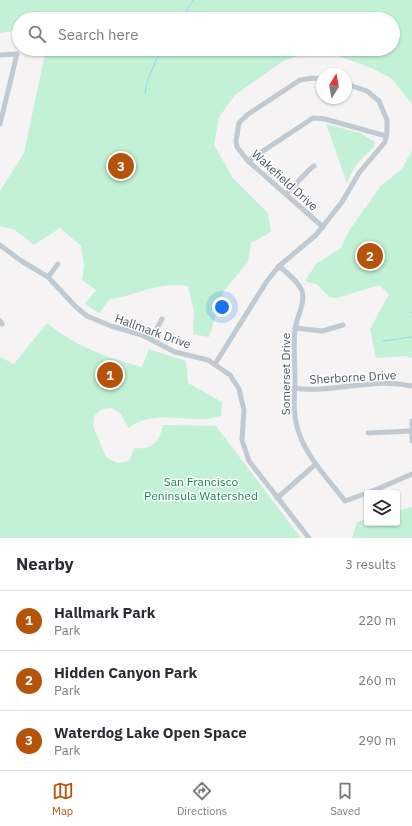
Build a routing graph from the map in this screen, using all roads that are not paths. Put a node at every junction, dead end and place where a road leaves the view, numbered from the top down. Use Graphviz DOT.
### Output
graph roads {
  1 [pos="12,54"];
  2 [pos="0,55"];
  3 [pos="17,56"];
  4 [pos="316,78"];
  5 [pos="352,86"];
  6 [pos="0,124"];
  7 [pos="386,136"];
  8 [pos="248,161"];
  9 [pos="314,166"];
  10 [pos="286,194"];
  11 [pos="323,227"];
  12 [pos="0,245"];
  13 [pos="58,264"];
  14 [pos="279,266"];
  15 [pos="48,276"];
  16 [pos="162,319"];
  17 [pos="343,325"];
  18 [pos="295,328"];
  19 [pos="151,339"];
  20 [pos="215,364"];
  21 [pos="412,386"];
  22 [pos="294,388"];
  23 [pos="412,421"];
  24 [pos="411,431"];
  25 [pos="368,433"];
  26 [pos="412,441"];
  27 [pos="316,464"];
  28 [pos="412,474"];
  29 [pos="374,490"];
  30 [pos="364,494"];
  31 [pos="277,498"];
  32 [pos="309,538"];
  1 -- 2 [label="street"];
  3 -- 6 [label="street"];
  4 -- 8 [label="street, Wakefield Drive"];
  5 -- 7 [label="street"];
  7 -- 8 [label="street"];
  7 -- 11 [label="street, Wakefield Drive"];
  8 -- 10 [label="street, Wakefield Drive"];
  9 -- 10 [label="street"];
  10 -- 11 [label="street, Wakefield Drive"];
  11 -- 14 [label="street, Wakefield Drive"];
  12 -- 15 [label="street, Hallmark Drive"];
  13 -- 15 [label="street"];
  14 -- 18 [label="street, Somerset Drive"];
  14 -- 20 [label="street, Wakefield Drive"];
  15 -- 19 [label="street, Hallmark Drive"];
  16 -- 19 [label="street"];
  17 -- 18 [label="street"];
  18 -- 22 [label="street, Somerset Drive"];
  19 -- 20 [label="street, Hallmark Drive"];
  20 -- 31 [label="street, Hallmark Drive"];
  21 -- 22 [label="street, Sherborne Drive"];
  22 -- 27 [label="street, Somerset Drive"];
  23 -- 24 [label="street"];
  24 -- 25 [label="street"];
  24 -- 26 [label="street"];
  27 -- 30 [label="street, Somerset Drive"];
  27 -- 31 [label="street"];
  28 -- 29 [label="street, Somerset Drive"];
  31 -- 32 [label="street, Hallmark Drive"];
}
